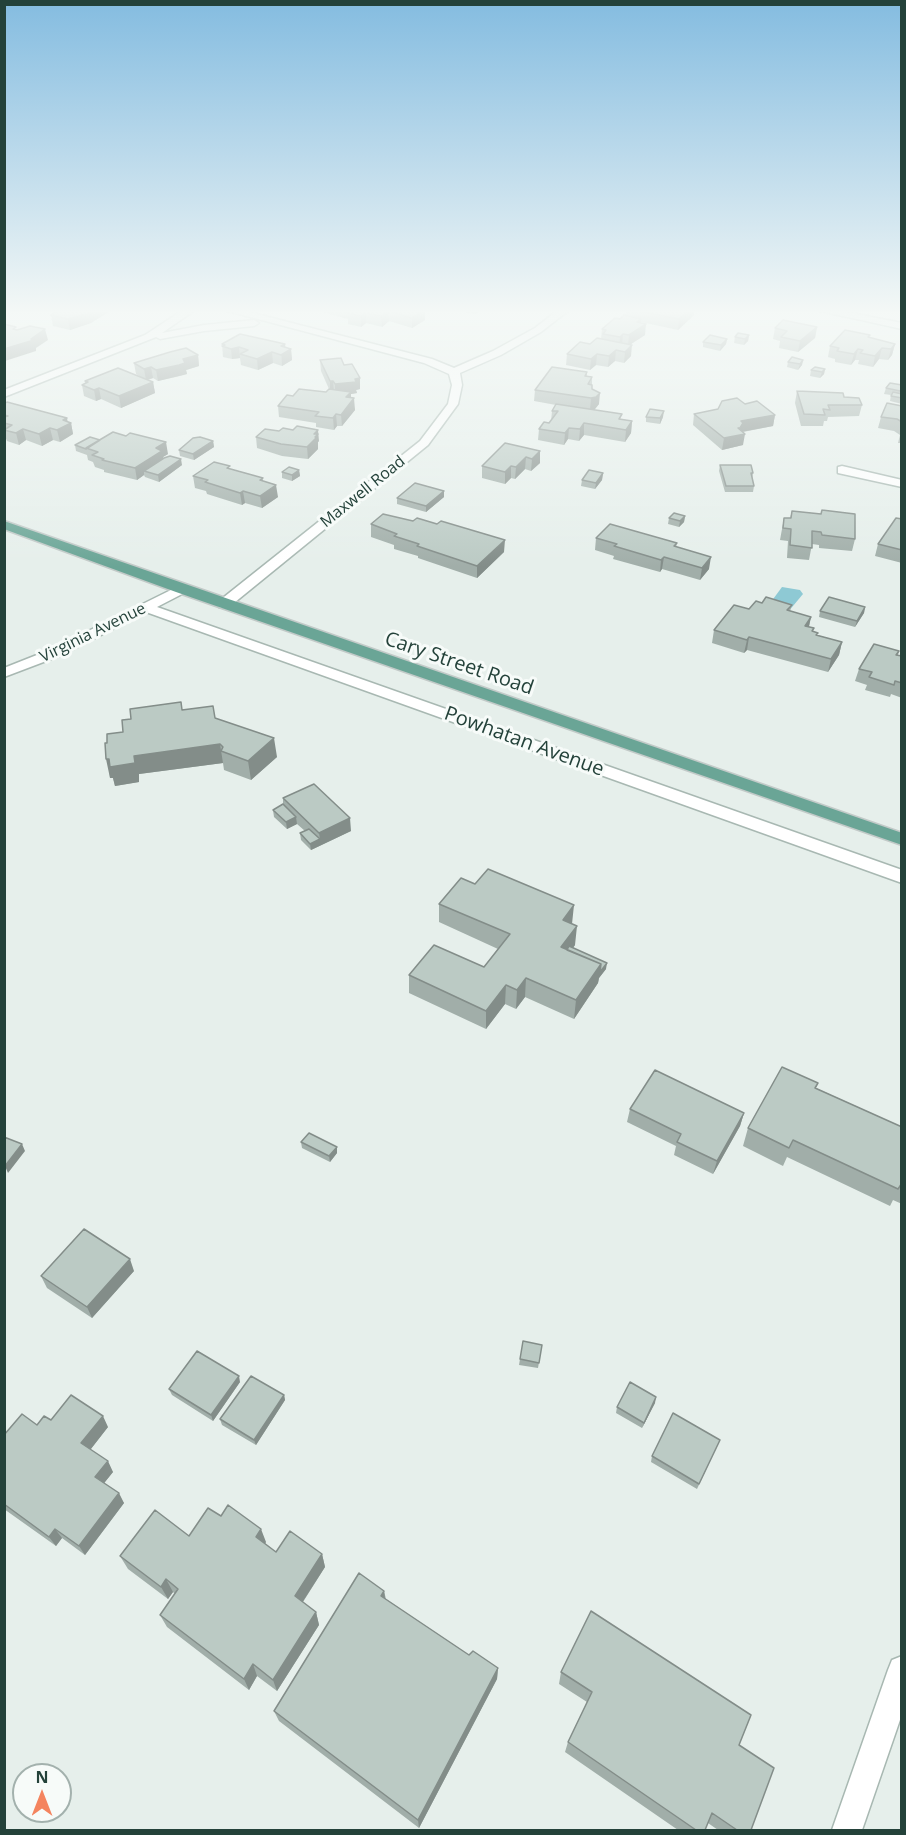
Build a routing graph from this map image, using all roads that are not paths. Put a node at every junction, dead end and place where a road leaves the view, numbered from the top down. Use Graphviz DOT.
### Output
graph roads {
  1 [pos="455,396"];
  2 [pos="842,470"];
  3 [pos="902,484"];
  4 [pos="4,525"];
  5 [pos="181,589"];
  6 [pos="224,604"];
  7 [pos="147,608"];
  8 [pos="4,673"];
  9 [pos="902,839"];
  10 [pos="902,878"];
  11 [pos="902,1670"];
  12 [pos="847,1830"];
  1 -- 6 [label="street, Maxwell Road"];
  2 -- 3 [label="street"];
  4 -- 5 [label="main road, Cary Street Road"];
  5 -- 6 [label="main road, Cary Street Road"];
  5 -- 7 [label="street, Virginia Avenue"];
  6 -- 9 [label="main road, Cary Street Road"];
  7 -- 8 [label="street, Virginia Avenue"];
  7 -- 10 [label="street, Powhatan Avenue"];
  11 -- 12 [label="street"];
}
